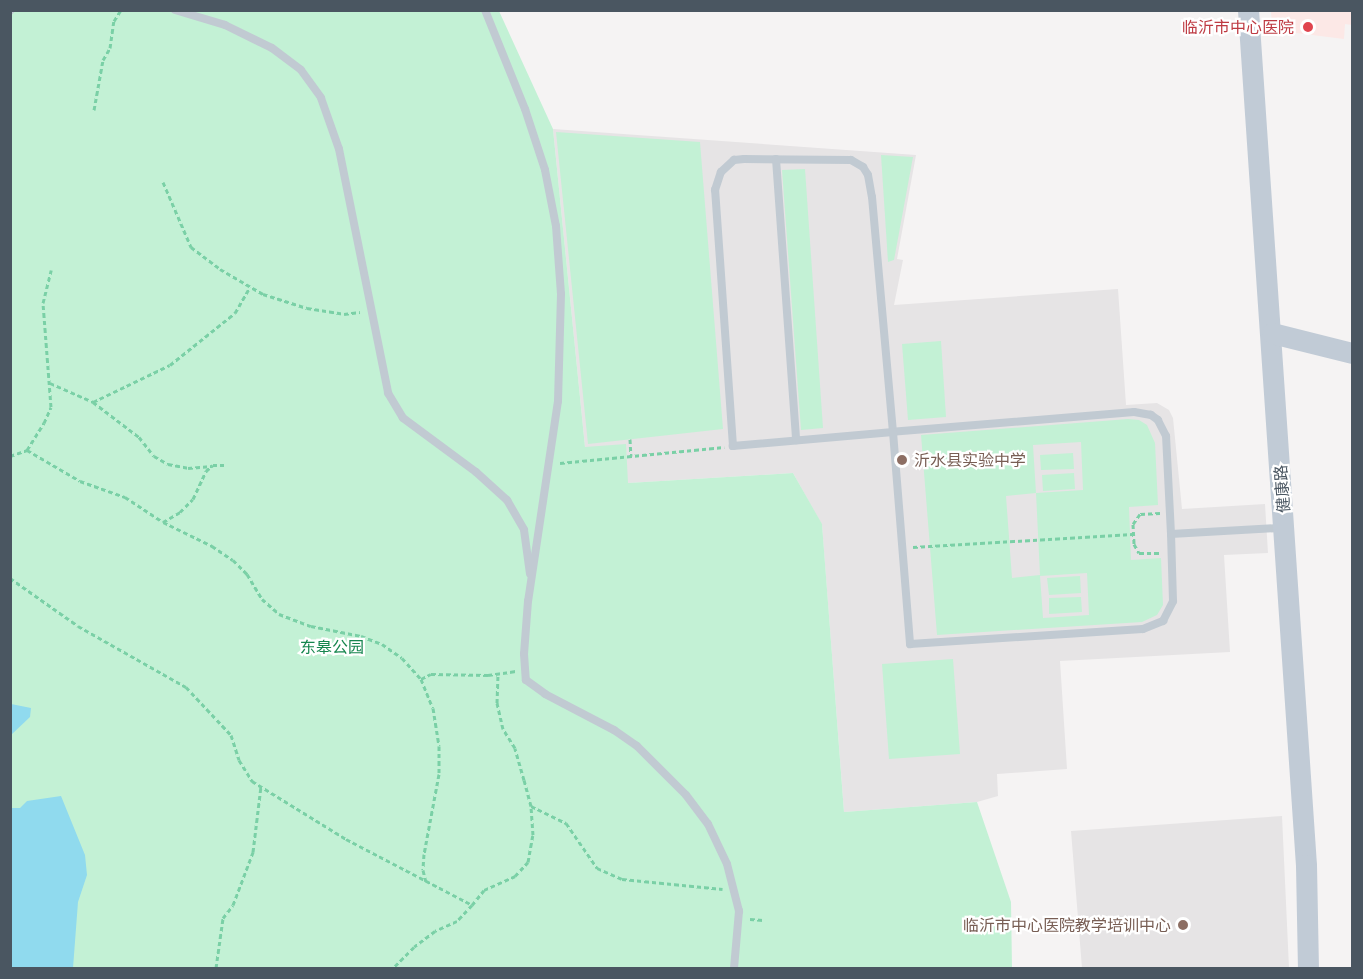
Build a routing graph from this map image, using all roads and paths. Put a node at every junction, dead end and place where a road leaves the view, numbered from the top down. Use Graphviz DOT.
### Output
graph roads {
  1 [pos="121,10"];
  2 [pos="175,10"];
  3 [pos="485,10"];
  4 [pos="1248,10"];
  5 [pos="94,110"];
  6 [pos="776,159"];
  7 [pos="162,182"];
  8 [pos="51,270"];
  9 [pos="250,287"];
  10 [pos="370,311"];
  11 [pos="1272,333"];
  12 [pos="1353,353"];
  13 [pos="50,383"];
  14 [pos="93,402"];
  15 [pos="893,432"];
  16 [pos="630,439"];
  17 [pos="796,440"];
  18 [pos="735,446"];
  19 [pos="27,450"];
  20 [pos="10,456"];
  21 [pos="631,456"];
  22 [pos="551,464"];
  23 [pos="213,465"];
  24 [pos="224,465"];
  25 [pos="163,522"];
  26 [pos="1171,522"];
  27 [pos="1285,528"];
  28 [pos="1133,534"];
  29 [pos="1171,534"];
  30 [pos="1171,543"];
  31 [pos="902,548"];
  32 [pos="10,578"];
  33 [pos="531,584"];
  34 [pos="525,668"];
  35 [pos="498,674"];
  36 [pos="421,679"];
  37 [pos="261,786"];
  38 [pos="531,806"];
  39 [pos="426,882"];
  40 [pos="734,891"];
  41 [pos="472,905"];
  42 [pos="216,969"];
  43 [pos="393,969"];
  44 [pos="734,969"];
  45 [pos="1308,969"];
  1 -- 5 [label="path"];
  2 -- 10 [label="lane"];
  3 -- 22 [label="lane"];
  4 -- 11 [label="main road, 健康路"];
  6 -- 15 [label="lane"];
  6 -- 17 [label="lane"];
  6 -- 18 [label="lane"];
  7 -- 9 [label="path"];
  8 -- 13 [label="path"];
  9 -- 10 [label="path"];
  9 -- 14 [label="path"];
  10 -- 33 [label="lane"];
  11 -- 12 [label="main road"];
  11 -- 27 [label="main road, 健康路"];
  13 -- 14 [label="path"];
  13 -- 19 [label="path"];
  14 -- 23 [label="path"];
  15 -- 17 [label="lane"];
  15 -- 26 [label="lane"];
  15 -- 31 [label="lane"];
  16 -- 21 [label="path"];
  17 -- 18 [label="lane"];
  18 -- 21 [label="path"];
  19 -- 20 [label="path"];
  19 -- 25 [label="path"];
  21 -- 22 [label="path"];
  22 -- 33 [label="lane"];
  23 -- 24 [label="path"];
  23 -- 25 [label="path"];
  25 -- 36 [label="path"];
  26 -- 28 [label="path"];
  26 -- 29 [label="lane"];
  27 -- 29 [label="lane"];
  27 -- 45 [label="main road, 健康路"];
  28 -- 30 [label="path"];
  28 -- 31 [label="path"];
  29 -- 30 [label="lane"];
  30 -- 31 [label="lane"];
  32 -- 37 [label="path"];
  33 -- 34 [label="lane"];
  34 -- 35 [label="path"];
  34 -- 40 [label="lane"];
  35 -- 36 [label="path"];
  35 -- 38 [label="path"];
  36 -- 39 [label="path"];
  37 -- 39 [label="path"];
  37 -- 42 [label="path"];
  38 -- 40 [label="path"];
  38 -- 41 [label="path"];
  39 -- 41 [label="path"];
  40 -- 44 [label="lane"];
  41 -- 43 [label="path"];
}
